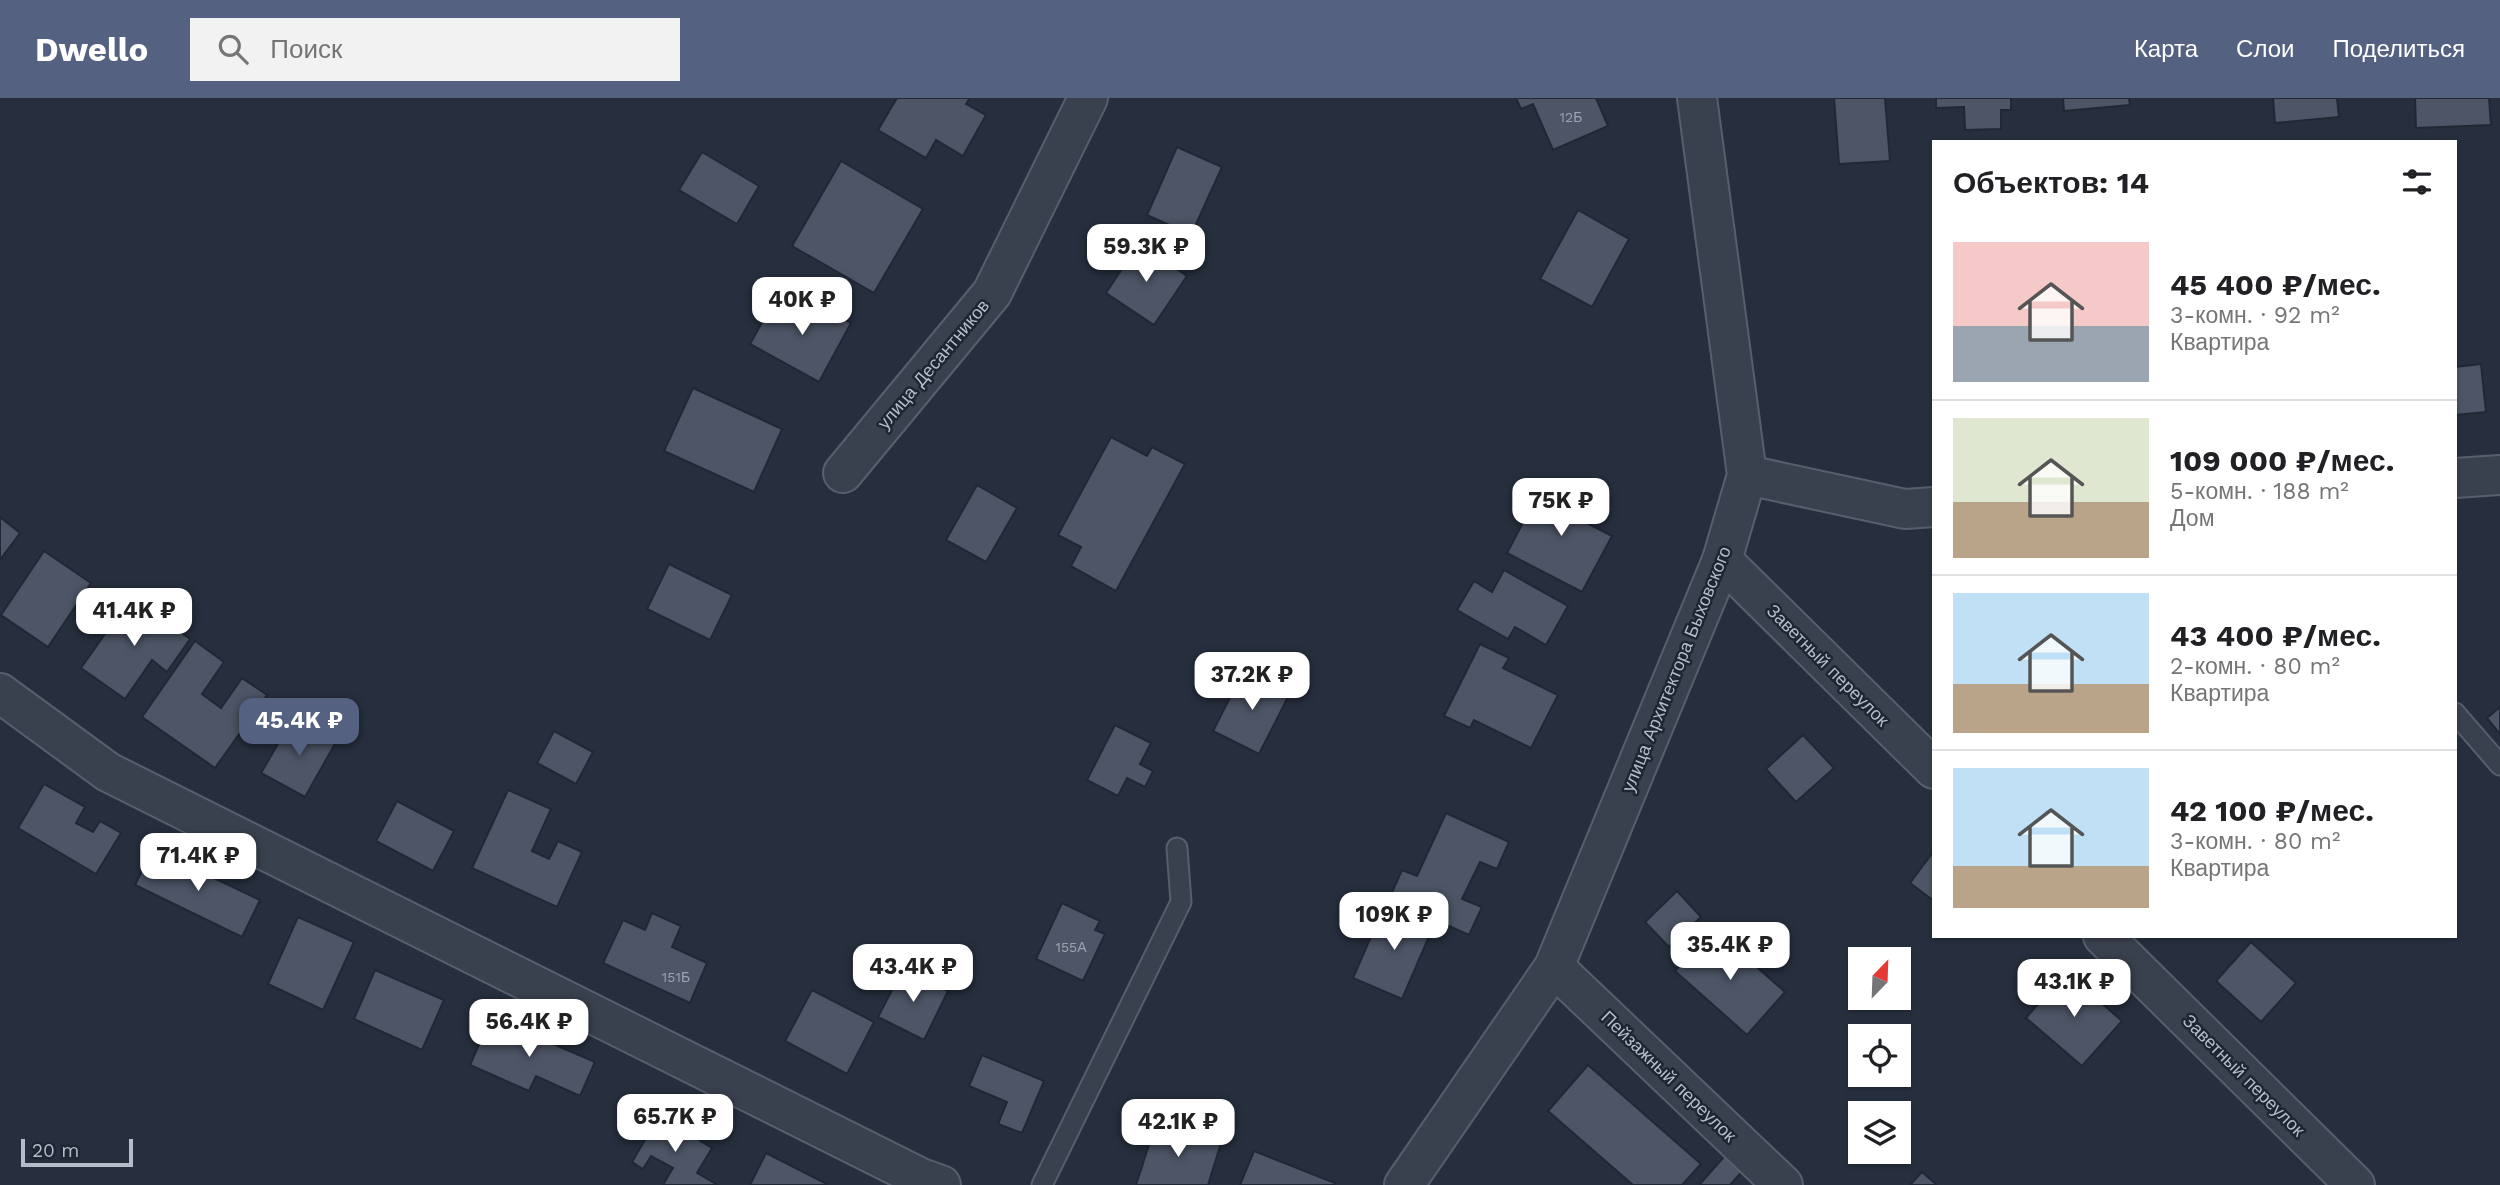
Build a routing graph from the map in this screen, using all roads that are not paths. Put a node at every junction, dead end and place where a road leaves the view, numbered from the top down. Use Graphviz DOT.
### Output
graph roads {
  1 [pos="1088,98"];
  2 [pos="1697,98"];
  3 [pos="843,473"];
  4 [pos="1746,475"];
  5 [pos="2500,475"];
  6 [pos="2457,478"];
  7 [pos="1932,507"];
  8 [pos="1722,560"];
  9 [pos="0,693"];
  10 [pos="2457,715"];
  11 [pos="2500,765"];
  12 [pos="1932,767"];
  13 [pos="1177,848"];
  14 [pos="2105,938"];
  15 [pos="1554,967"];
  16 [pos="941,1185"];
  17 [pos="1042,1185"];
  18 [pos="1404,1185"];
  19 [pos="1783,1185"];
  20 [pos="2355,1185"];
  1 -- 3 [label="street, улица Десантников"];
  2 -- 4 [label="street, улица Архитектора Быховского"];
  4 -- 7 [label="street"];
  4 -- 8 [label="street, улица Архитектора Быховского"];
  5 -- 6 [label="street"];
  8 -- 12 [label="street, Заветный переулок"];
  8 -- 15 [label="street, улица Архитектора Быховского"];
  9 -- 16 [label="street"];
  10 -- 11 [label="lane"];
  13 -- 17 [label="lane"];
  14 -- 20 [label="street, Заветный переулок"];
  15 -- 18 [label="street, улица Архитектора Быховского"];
  15 -- 19 [label="street, Пейзажный переулок"];
}
